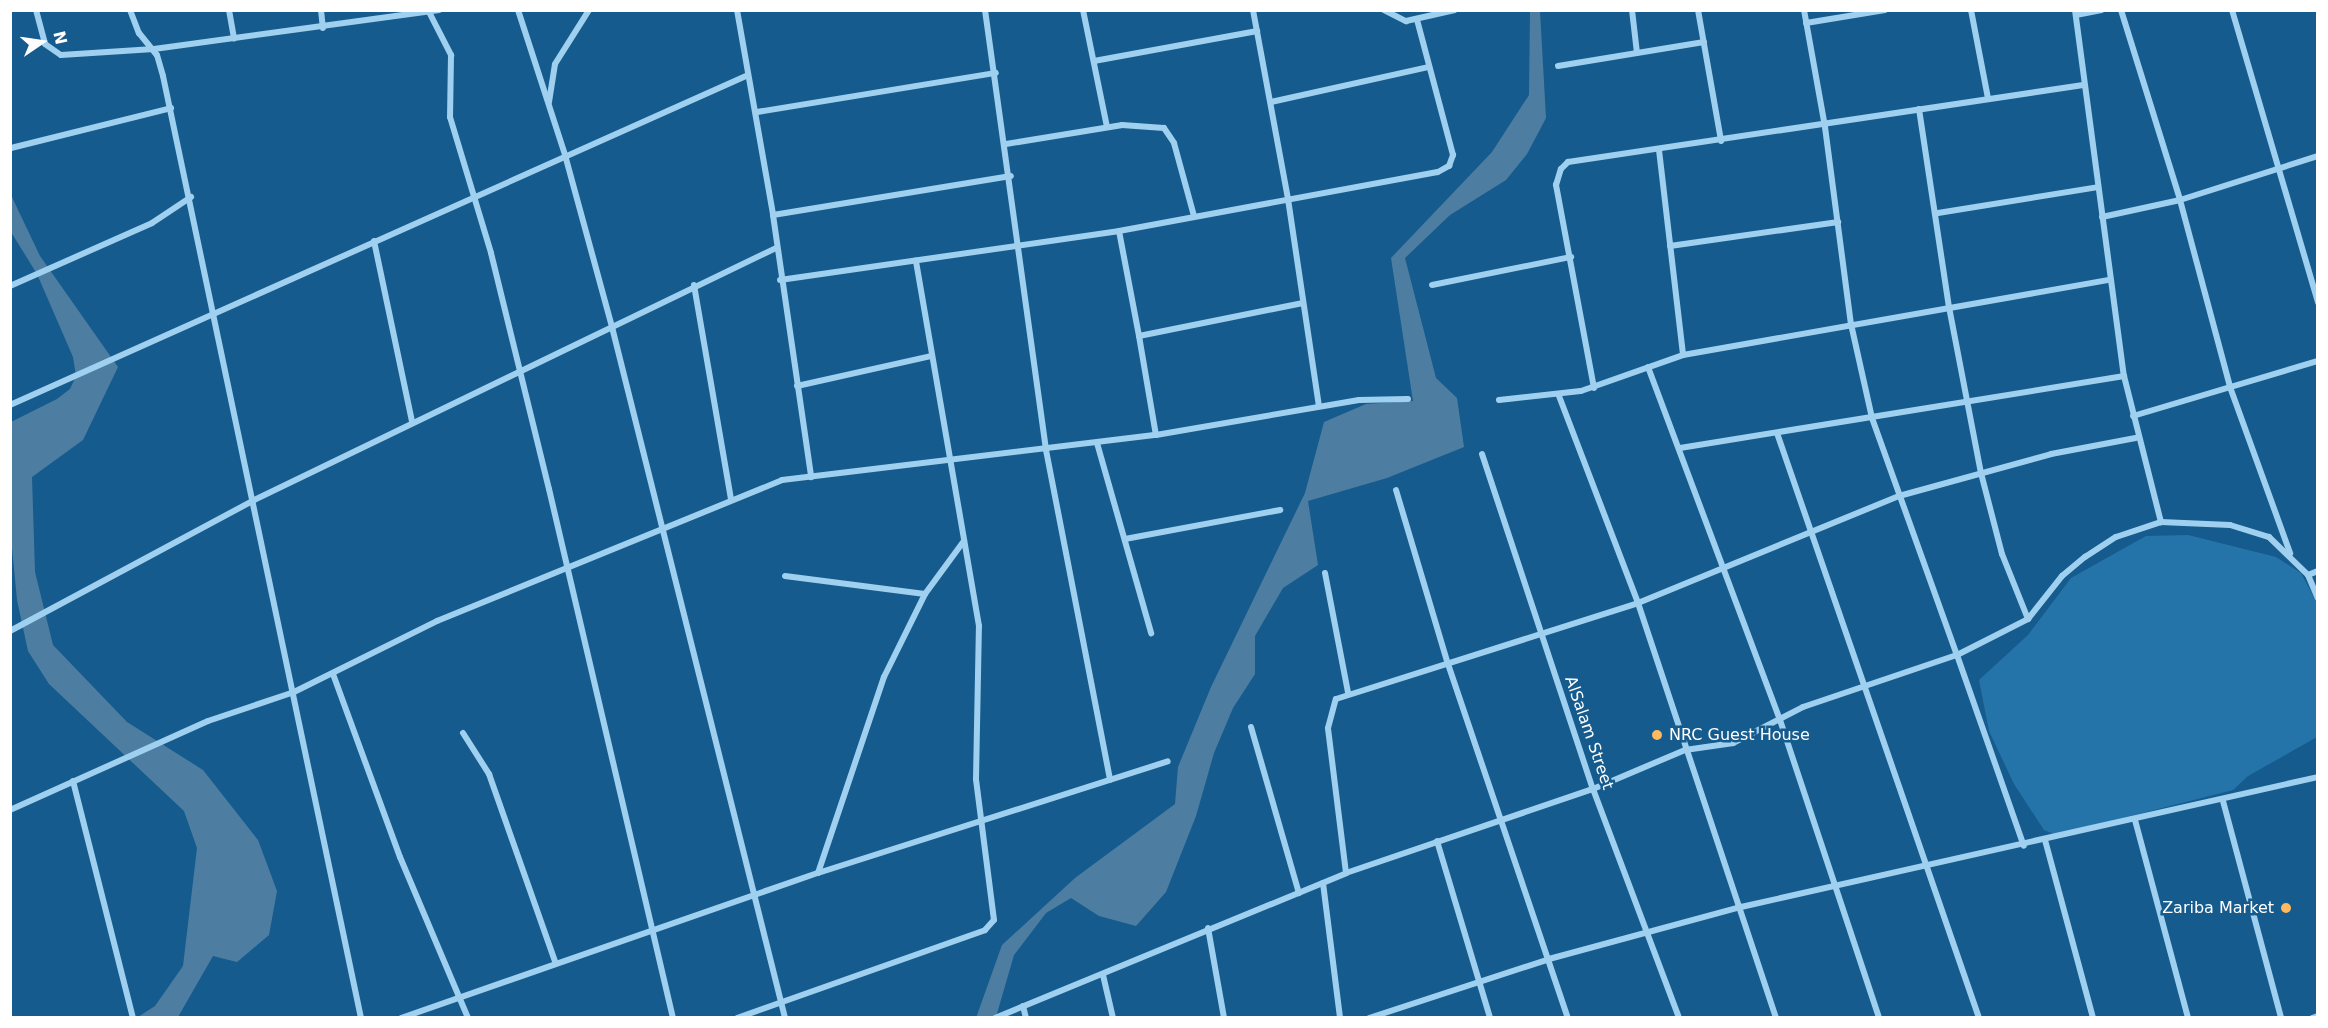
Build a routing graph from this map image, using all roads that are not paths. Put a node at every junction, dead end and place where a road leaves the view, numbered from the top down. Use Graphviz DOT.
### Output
graph roads {
  1 [pos="36,10"];
  2 [pos="130,10"];
  3 [pos="229,10"];
  4 [pos="321,10"];
  5 [pos="439,10"];
  6 [pos="518,10"];
  7 [pos="589,10"];
  8 [pos="737,10"];
  9 [pos="985,10"];
  10 [pos="1083,10"];
  11 [pos="1253,10"];
  12 [pos="1384,10"];
  13 [pos="1455,10"];
  14 [pos="1632,10"];
  15 [pos="1698,10"];
  16 [pos="1804,10"];
  17 [pos="1885,10"];
  18 [pos="1971,10"];
  19 [pos="2102,10"];
  20 [pos="2121,10"];
  21 [pos="2232,10"];
  22 [pos="428,11"];
  23 [pos="2075,13"];
  24 [pos="1417,20"];
  25 [pos="1806,22"];
  26 [pos="323,28"];
  27 [pos="1257,31"];
  28 [pos="234,39"];
  29 [pos="1704,42"];
  30 [pos="154,49"];
  31 [pos="1637,53"];
  32 [pos="1094,61"];
  33 [pos="1558,66"];
  34 [pos="1429,67"];
  35 [pos="996,73"];
  36 [pos="748,75"];
  37 [pos="2083,85"];
  38 [pos="1988,98"];
  39 [pos="1271,102"];
  40 [pos="549,106"];
  41 [pos="171,108"];
  42 [pos="1919,109"];
  43 [pos="757,112"];
  44 [pos="1107,127"];
  45 [pos="1825,127"];
  46 [pos="1721,141"];
  47 [pos="1006,144"];
  48 [pos="11,148"];
  49 [pos="1659,150"];
  50 [pos="565,155"];
  51 [pos="2318,156"];
  52 [pos="2278,167"];
  53 [pos="1011,176"];
  54 [pos="2098,187"];
  55 [pos="475,194"];
  56 [pos="191,197"];
  57 [pos="1288,199"];
  58 [pos="2180,200"];
  59 [pos="1938,213"];
  60 [pos="773,215"];
  61 [pos="1194,216"];
  62 [pos="2102,217"];
  63 [pos="1838,222"];
  64 [pos="1119,231"];
  65 [pos="374,241"];
  66 [pos="1020,243"];
  67 [pos="1670,246"];
  68 [pos="777,248"];
  69 [pos="1571,257"];
  70 [pos="916,260"];
  71 [pos="780,280"];
  72 [pos="2110,280"];
  73 [pos="694,285"];
  74 [pos="1432,285"];
  75 [pos="10,286"];
  76 [pos="1302,303"];
  77 [pos="2318,303"];
  78 [pos="1949,307"];
  79 [pos="216,312"];
  80 [pos="1851,324"];
  81 [pos="612,327"];
  82 [pos="1139,336"];
  83 [pos="1683,355"];
  84 [pos="931,356"];
  85 [pos="2318,361"];
  86 [pos="1648,367"];
  87 [pos="519,371"];
  88 [pos="2124,376"];
  89 [pos="797,386"];
  90 [pos="2230,387"];
  91 [pos="1594,388"];
  92 [pos="1558,396"];
  93 [pos="1408,399"];
  94 [pos="1499,400"];
  95 [pos="1968,402"];
  96 [pos="10,405"];
  97 [pos="1319,406"];
  98 [pos="2133,416"];
  99 [pos="1872,418"];
  100 [pos="412,421"];
  101 [pos="1777,433"];
  102 [pos="1156,435"];
  103 [pos="2136,438"];
  104 [pos="1097,442"];
  105 [pos="1680,448"];
  106 [pos="1046,450"];
  107 [pos="1482,454"];
  108 [pos="954,460"];
  109 [pos="1981,473"];
  110 [pos="811,477"];
  111 [pos="1396,490"];
  112 [pos="1899,496"];
  113 [pos="731,499"];
  114 [pos="254,500"];
  115 [pos="1280,510"];
  116 [pos="2161,522"];
  117 [pos="663,527"];
  118 [pos="1810,534"];
  119 [pos="1125,539"];
  120 [pos="964,541"];
  121 [pos="2290,553"];
  122 [pos="568,568"];
  123 [pos="1722,570"];
  124 [pos="2318,571"];
  125 [pos="1325,573"];
  126 [pos="2308,574"];
  127 [pos="784,576"];
  128 [pos="925,594"];
  129 [pos="2318,598"];
  130 [pos="1638,603"];
  131 [pos="2028,619"];
  132 [pos="10,631"];
  133 [pos="1151,633"];
  134 [pos="1542,636"];
  135 [pos="1957,655"];
  136 [pos="1448,664"];
  137 [pos="333,674"];
  138 [pos="1867,684"];
  139 [pos="294,692"];
  140 [pos="1348,693"];
  141 [pos="1779,717"];
  142 [pos="1251,727"];
  143 [pos="464,733"];
  144 [pos="1685,750"];
  145 [pos="1168,761"];
  146 [pos="2318,777"];
  147 [pos="1110,780"];
  148 [pos="73,781"];
  149 [pos="1593,789"];
  150 [pos="2223,801"];
  151 [pos="10,810"];
  152 [pos="1501,820"];
  153 [pos="2135,820"];
  154 [pos="980,822"];
  155 [pos="2045,840"];
  156 [pos="1437,841"];
  157 [pos="2024,846"];
  158 [pos="1926,866"];
  159 [pos="818,873"];
  160 [pos="1346,873"];
  161 [pos="1323,884"];
  162 [pos="1836,885"];
  163 [pos="1299,893"];
  164 [pos="755,896"];
  165 [pos="1741,908"];
  166 [pos="1208,928"];
  167 [pos="649,931"];
  168 [pos="1647,932"];
  169 [pos="1549,959"];
  170 [pos="556,964"];
  171 [pos="1103,975"];
  172 [pos="1478,982"];
  173 [pos="460,997"];
  174 [pos="781,1002"];
  175 [pos="1023,1006"];
  176 [pos="2318,1016"];
  177 [pos="133,1017"];
  178 [pos="361,1017"];
  179 [pos="401,1017"];
  180 [pos="468,1017"];
  181 [pos="673,1017"];
  182 [pos="737,1017"];
  183 [pos="785,1017"];
  184 [pos="995,1017"];
  185 [pos="1026,1017"];
  186 [pos="1113,1017"];
  187 [pos="1224,1017"];
  188 [pos="1340,1017"];
  189 [pos="1369,1017"];
  190 [pos="1490,1017"];
  191 [pos="1568,1017"];
  192 [pos="1679,1017"];
  193 [pos="1776,1017"];
  194 [pos="1879,1017"];
  195 [pos="1978,1017"];
  196 [pos="2093,1017"];
  197 [pos="2188,1017"];
  198 [pos="2281,1017"];
  199 [pos="2312,1017"];
  1 -- 30 [label="street"];
  2 -- 30 [label="street"];
  3 -- 28 [label="street"];
  4 -- 26 [label="street"];
  5 -- 22 [label="street"];
  6 -- 40 [label="street"];
  7 -- 40 [label="street"];
  8 -- 36 [label="street"];
  9 -- 35 [label="street"];
  10 -- 32 [label="street"];
  11 -- 27 [label="street"];
  12 -- 24 [label="street"];
  13 -- 24 [label="street"];
  14 -- 31 [label="street"];
  15 -- 29 [label="street"];
  16 -- 25 [label="street"];
  17 -- 25 [label="street"];
  18 -- 38 [label="street"];
  19 -- 23 [label="street"];
  20 -- 58 [label="street"];
  21 -- 52 [label="street"];
  22 -- 26 [label="street"];
  22 -- 55 [label="street"];
  23 -- 37 [label="street"];
  24 -- 34 [label="street"];
  25 -- 45 [label="street"];
  26 -- 28 [label="street"];
  27 -- 32 [label="street"];
  27 -- 39 [label="street"];
  28 -- 30 [label="street"];
  29 -- 31 [label="street"];
  29 -- 46 [label="street"];
  30 -- 41 [label="street"];
  31 -- 33 [label="street"];
  32 -- 44 [label="street"];
  34 -- 39 [label="street"];
  34 -- 57 [label="street"];
  35 -- 43 [label="street"];
  35 -- 47 [label="street"];
  36 -- 43 [label="street"];
  36 -- 50 [label="street"];
  37 -- 38 [label="street"];
  37 -- 54 [label="street"];
  38 -- 42 [label="street"];
  39 -- 57 [label="street"];
  40 -- 50 [label="street"];
  41 -- 48 [label="street"];
  41 -- 56 [label="street"];
  42 -- 45 [label="street"];
  42 -- 59 [label="street"];
  43 -- 60 [label="street"];
  44 -- 47 [label="street"];
  44 -- 61 [label="street"];
  45 -- 46 [label="street"];
  45 -- 63 [label="street"];
  46 -- 49 [label="street"];
  47 -- 53 [label="street"];
  49 -- 67 [label="street"];
  49 -- 69 [label="street"];
  50 -- 55 [label="street"];
  50 -- 81 [label="street"];
  51 -- 52 [label="street"];
  52 -- 58 [label="street"];
  52 -- 77 [label="street"];
  53 -- 60 [label="street"];
  53 -- 66 [label="street"];
  54 -- 59 [label="street"];
  54 -- 62 [label="street"];
  55 -- 65 [label="street"];
  55 -- 87 [label="street"];
  56 -- 75 [label="street"];
  56 -- 79 [label="street"];
  57 -- 61 [label="street"];
  57 -- 76 [label="street"];
  58 -- 62 [label="street"];
  58 -- 90 [label="street"];
  59 -- 78 [label="street"];
  60 -- 68 [label="street"];
  61 -- 64 [label="street"];
  62 -- 72 [label="street"];
  63 -- 67 [label="street"];
  63 -- 80 [label="street"];
  64 -- 66 [label="street"];
  64 -- 82 [label="street"];
  65 -- 79 [label="street"];
  65 -- 100 [label="street"];
  66 -- 70 [label="street"];
  66 -- 106 [label="street"];
  67 -- 83 [label="street"];
  68 -- 71 [label="street"];
  68 -- 73 [label="street"];
  69 -- 74 [label="street"];
  69 -- 91 [label="street"];
  70 -- 71 [label="street"];
  70 -- 84 [label="street"];
  71 -- 89 [label="street"];
  72 -- 78 [label="street"];
  72 -- 88 [label="street"];
  73 -- 81 [label="street"];
  73 -- 113 [label="street"];
  76 -- 82 [label="street"];
  76 -- 97 [label="street"];
  78 -- 80 [label="street"];
  78 -- 95 [label="street"];
  79 -- 96 [label="street"];
  79 -- 114 [label="street"];
  80 -- 83 [label="street"];
  80 -- 99 [label="street"];
  81 -- 87 [label="street"];
  81 -- 117 [label="street"];
  82 -- 102 [label="street"];
  83 -- 86 [label="street"];
  84 -- 89 [label="street"];
  84 -- 108 [label="street"];
  85 -- 90 [label="street"];
  86 -- 91 [label="street"];
  86 -- 105 [label="street"];
  87 -- 100 [label="street"];
  87 -- 122 [label="street"];
  88 -- 95 [label="street"];
  88 -- 98 [label="street"];
  89 -- 110 [label="street"];
  90 -- 98 [label="street"];
  90 -- 121 [label="street"];
  91 -- 92 [label="street"];
  92 -- 94 [label="street"];
  92 -- 130 [label="street"];
  93 -- 97 [label="street"];
  95 -- 99 [label="street"];
  95 -- 109 [label="street"];
  97 -- 102 [label="street"];
  98 -- 103 [label="street"];
  99 -- 101 [label="street"];
  99 -- 112 [label="street"];
  100 -- 114 [label="street"];
  101 -- 105 [label="street"];
  101 -- 118 [label="street"];
  102 -- 104 [label="street"];
  103 -- 109 [label="street"];
  103 -- 116 [label="street"];
  104 -- 106 [label="street"];
  104 -- 119 [label="street"];
  105 -- 123 [label="street"];
  106 -- 108 [label="street"];
  106 -- 147 [label="street"];
  107 -- 134 [label="street, AlSalam Street"];
  108 -- 110 [label="street"];
  108 -- 120 [label="street"];
  109 -- 112 [label="street"];
  109 -- 131 [label="street"];
  110 -- 113 [label="street"];
  111 -- 136 [label="street"];
  112 -- 118 [label="street"];
  112 -- 135 [label="street"];
  113 -- 117 [label="street"];
  114 -- 132 [label="street"];
  114 -- 139 [label="street"];
  115 -- 119 [label="street"];
  116 -- 121 [label="street"];
  116 -- 131 [label="street"];
  117 -- 122 [label="street"];
  117 -- 164 [label="street"];
  118 -- 123 [label="street"];
  118 -- 138 [label="street"];
  119 -- 133 [label="street"];
  120 -- 128 [label="street"];
  120 -- 154 [label="street"];
  121 -- 126 [label="street"];
  122 -- 137 [label="street"];
  122 -- 167 [label="street"];
  123 -- 130 [label="street"];
  123 -- 141 [label="street"];
  124 -- 126 [label="street"];
  125 -- 140 [label="street"];
  126 -- 129 [label="street"];
  127 -- 128 [label="street"];
  128 -- 159 [label="street"];
  130 -- 134 [label="street"];
  130 -- 144 [label="street"];
  131 -- 135 [label="street"];
  134 -- 136 [label="street"];
  134 -- 149 [label="street, AlSalam Street"];
  135 -- 138 [label="street"];
  135 -- 157 [label="street"];
  136 -- 140 [label="street"];
  136 -- 152 [label="street"];
  137 -- 139 [label="street"];
  137 -- 173 [label="street"];
  138 -- 141 [label="street"];
  138 -- 158 [label="street"];
  139 -- 148 [label="street"];
  139 -- 178 [label="street"];
  140 -- 160 [label="street"];
  141 -- 144 [label="street"];
  141 -- 162 [label="street"];
  142 -- 163 [label="street"];
  143 -- 170 [label="street"];
  144 -- 149 [label="street"];
  144 -- 165 [label="street"];
  145 -- 147 [label="street"];
  146 -- 150 [label="street"];
  147 -- 154 [label="street"];
  148 -- 151 [label="street"];
  148 -- 177 [label="street"];
  149 -- 152 [label="street"];
  149 -- 168 [label="street, AlSalam Street"];
  150 -- 153 [label="street"];
  150 -- 198 [label="street"];
  152 -- 156 [label="street"];
  152 -- 169 [label="street"];
  153 -- 155 [label="street"];
  153 -- 197 [label="street"];
  154 -- 159 [label="street"];
  154 -- 174 [label="street"];
  155 -- 157 [label="street"];
  155 -- 196 [label="street"];
  156 -- 160 [label="street"];
  156 -- 172 [label="street"];
  157 -- 158 [label="street"];
  158 -- 162 [label="street"];
  158 -- 195 [label="street"];
  159 -- 164 [label="street"];
  160 -- 161 [label="street"];
  161 -- 163 [label="street"];
  161 -- 188 [label="street"];
  162 -- 165 [label="street"];
  162 -- 194 [label="street"];
  163 -- 166 [label="street"];
  164 -- 167 [label="street"];
  164 -- 174 [label="street"];
  165 -- 168 [label="street"];
  165 -- 193 [label="street"];
  166 -- 171 [label="street"];
  166 -- 187 [label="street"];
  167 -- 170 [label="street"];
  167 -- 181 [label="street"];
  168 -- 169 [label="street"];
  168 -- 192 [label="street, AlSalam Street"];
  169 -- 172 [label="street"];
  169 -- 191 [label="street"];
  170 -- 173 [label="street"];
  171 -- 175 [label="street"];
  171 -- 186 [label="street"];
  172 -- 189 [label="street"];
  172 -- 190 [label="street"];
  173 -- 179 [label="street"];
  173 -- 180 [label="street"];
  174 -- 182 [label="street"];
  174 -- 183 [label="street"];
  175 -- 184 [label="street"];
  175 -- 185 [label="street"];
  176 -- 199 [label="street"];
}
